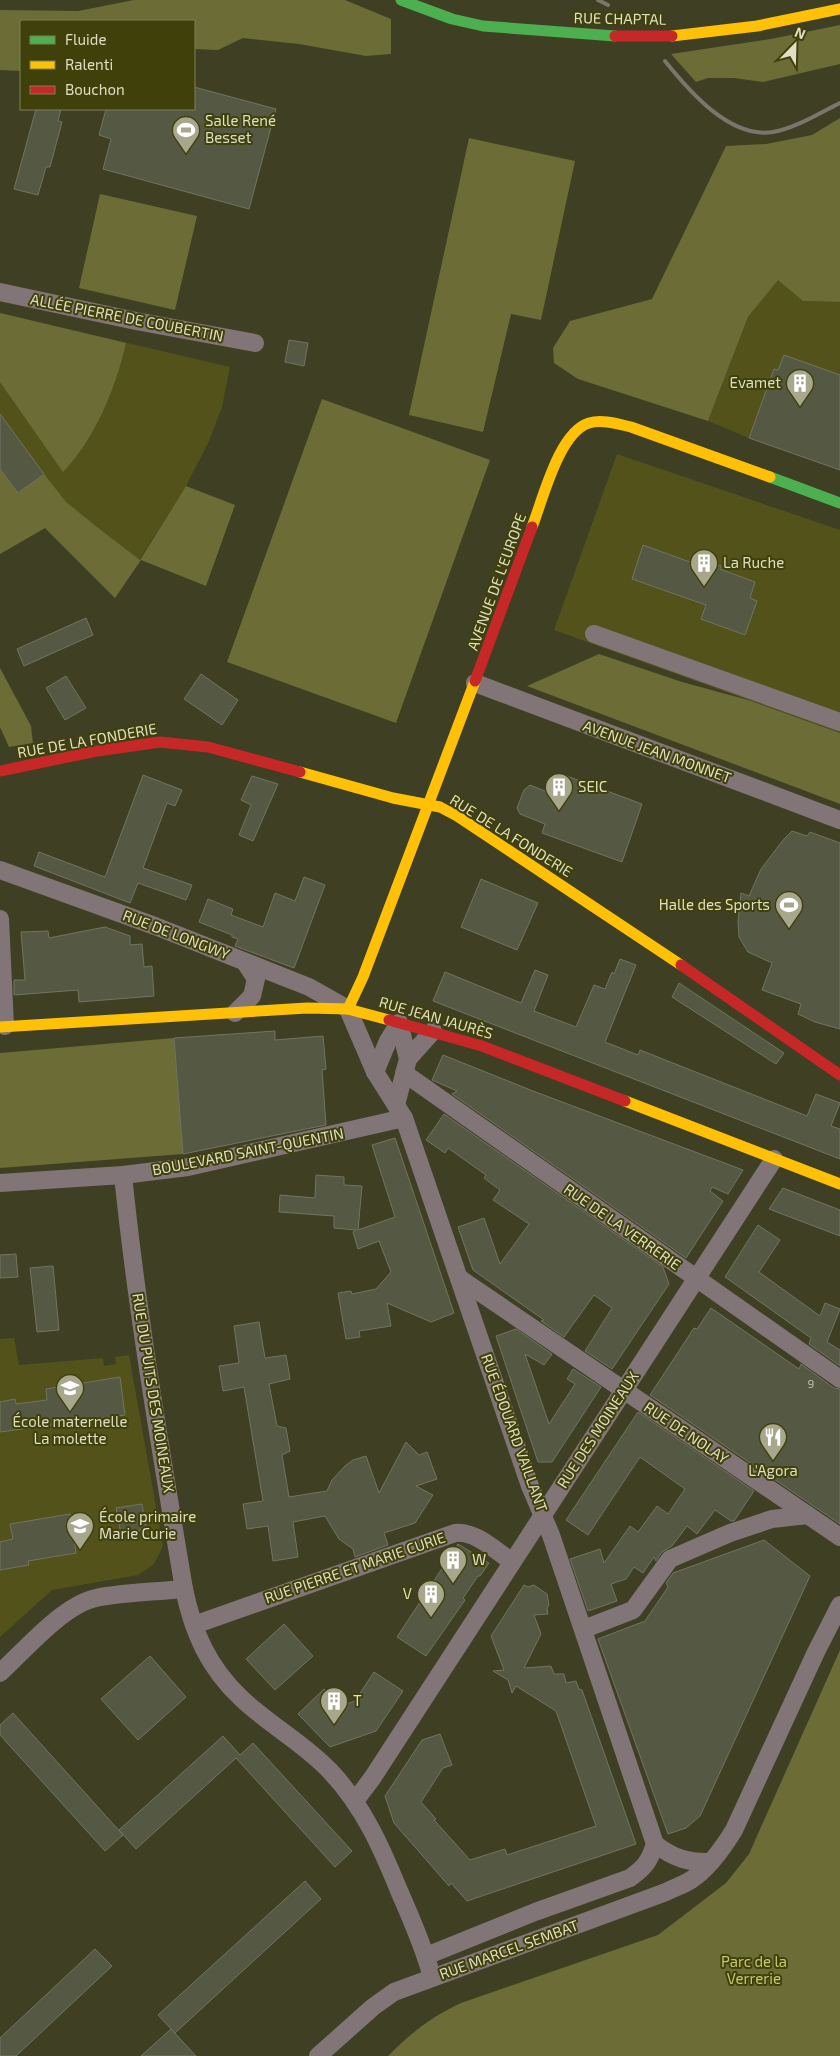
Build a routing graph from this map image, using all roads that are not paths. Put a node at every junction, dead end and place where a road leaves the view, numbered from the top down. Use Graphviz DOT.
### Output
graph roads {
  1 [pos="401,0"];
  2 [pos="840,9"];
  3 [pos="0,292"];
  4 [pos="255,342"];
  5 [pos="840,503"];
  6 [pos="594,634"];
  7 [pos="474,683"];
  8 [pos="840,722"];
  9 [pos="0,771"];
  10 [pos="428,805"];
  11 [pos="840,820"];
  12 [pos="0,870"];
  13 [pos="0,919"];
  14 [pos="245,962"];
  15 [pos="348,1009"];
  16 [pos="235,1013"];
  17 [pos="399,1023"];
  18 [pos="3,1026"];
  19 [pos="433,1031"];
  20 [pos="406,1066"];
  21 [pos="374,1072"];
  22 [pos="840,1075"];
  23 [pos="400,1112"];
  24 [pos="774,1159"];
  25 [pos="123,1175"];
  26 [pos="0,1183"];
  27 [pos="840,1184"];
  28 [pos="459,1278"];
  29 [pos="696,1279"];
  30 [pos="840,1379"];
  31 [pos="624,1390"];
  32 [pos="543,1514"];
  33 [pos="808,1515"];
  34 [pos="840,1537"];
  35 [pos="512,1562"];
  36 [pos="184,1589"];
  37 [pos="840,1605"];
  38 [pos="194,1625"];
  39 [pos="584,1629"];
  40 [pos="0,1673"];
  41 [pos="355,1801"];
  42 [pos="655,1844"];
  43 [pos="711,1862"];
  44 [pos="426,1956"];
  45 [pos="432,1977"];
  46 [pos="318,2056"];
  1 -- 2 [label="street, RUE CHAPTAL, bridge"];
  3 -- 4 [label="street, ALLÉE PIERRE DE COUBERTIN"];
  5 -- 7 [label="street, AVENUE DE L'EUROPE"];
  6 -- 8 [label="street"];
  7 -- 10 [label="street, AVENUE DE L'EUROPE"];
  7 -- 11 [label="street, AVENUE JEAN MONNET"];
  9 -- 10 [label="street, RUE DE LA FONDERIE"];
  10 -- 15 [label="street, AVENUE DE L'EUROPE"];
  10 -- 22 [label="street, RUE DE LA FONDERIE"];
  12 -- 14 [label="street, RUE DE LONGWY"];
  13 -- 18 [label="street"];
  14 -- 15 [label="street, RUE DE LONGWY"];
  14 -- 16 [label="street"];
  15 -- 16 [label="street, RUE JEAN JAURÈS"];
  15 -- 17 [label="street, RUE JEAN JAURÈS"];
  15 -- 21 [label="street, RUE ÉDOUARD VAILLANT"];
  16 -- 18 [label="street, RUE JEAN JAURÈS"];
  17 -- 19 [label="street, RUE JEAN JAURÈS"];
  17 -- 20 [label="street"];
  17 -- 21 [label="street"];
  19 -- 20 [label="street"];
  19 -- 24 [label="street, RUE JEAN JAURÈS"];
  20 -- 23 [label="street"];
  20 -- 29 [label="street, RUE DE LA VERRERIE"];
  21 -- 23 [label="street, RUE ÉDOUARD VAILLANT"];
  23 -- 25 [label="street, BOULEVARD SAINT-QUENTIN"];
  23 -- 28 [label="street, RUE ÉDOUARD VAILLANT"];
  24 -- 27 [label="street, RUE JEAN JAURÈS"];
  24 -- 29 [label="street, RUE DES MOINEAUX"];
  25 -- 26 [label="street, BOULEVARD SAINT-QUENTIN"];
  25 -- 36 [label="street, RUE DU PUITS DES MOINEAUX"];
  28 -- 31 [label="street, RUE DE NOLAY"];
  28 -- 32 [label="street, RUE ÉDOUARD VAILLANT"];
  29 -- 30 [label="street, RUE DE LA VERRERIE"];
  29 -- 31 [label="street, RUE DES MOINEAUX"];
  31 -- 32 [label="street, RUE DES MOINEAUX"];
  31 -- 33 [label="street, RUE DE NOLAY"];
  32 -- 35 [label="street, RUE DES MOINEAUX"];
  32 -- 39 [label="street, RUE ÉDOUARD VAILLANT"];
  33 -- 34 [label="street, RUE DE NOLAY"];
  33 -- 39 [label="street"];
  35 -- 38 [label="street, RUE PIERRE ET MARIE CURIE"];
  35 -- 41 [label="street, RUE DES MOINEAUX"];
  36 -- 38 [label="street, RUE DU PUITS DES MOINEAUX"];
  36 -- 40 [label="street"];
  37 -- 43 [label="street, RUE MARCEL SEMBAT"];
  38 -- 41 [label="street, RUE DU PUITS DES MOINEAUX"];
  39 -- 42 [label="street, RUE ÉDOUARD VAILLANT"];
  41 -- 44 [label="street, RUE DU PUITS DES MOINEAUX"];
  42 -- 43 [label="street"];
  42 -- 44 [label="street, RUE MARCEL SEMBAT"];
  43 -- 45 [label="street, RUE MARCEL SEMBAT"];
  44 -- 45 [label="street, RUE DU PUITS DES MOINEAUX"];
  45 -- 46 [label="street, RUE MARCEL SEMBAT"];
}
